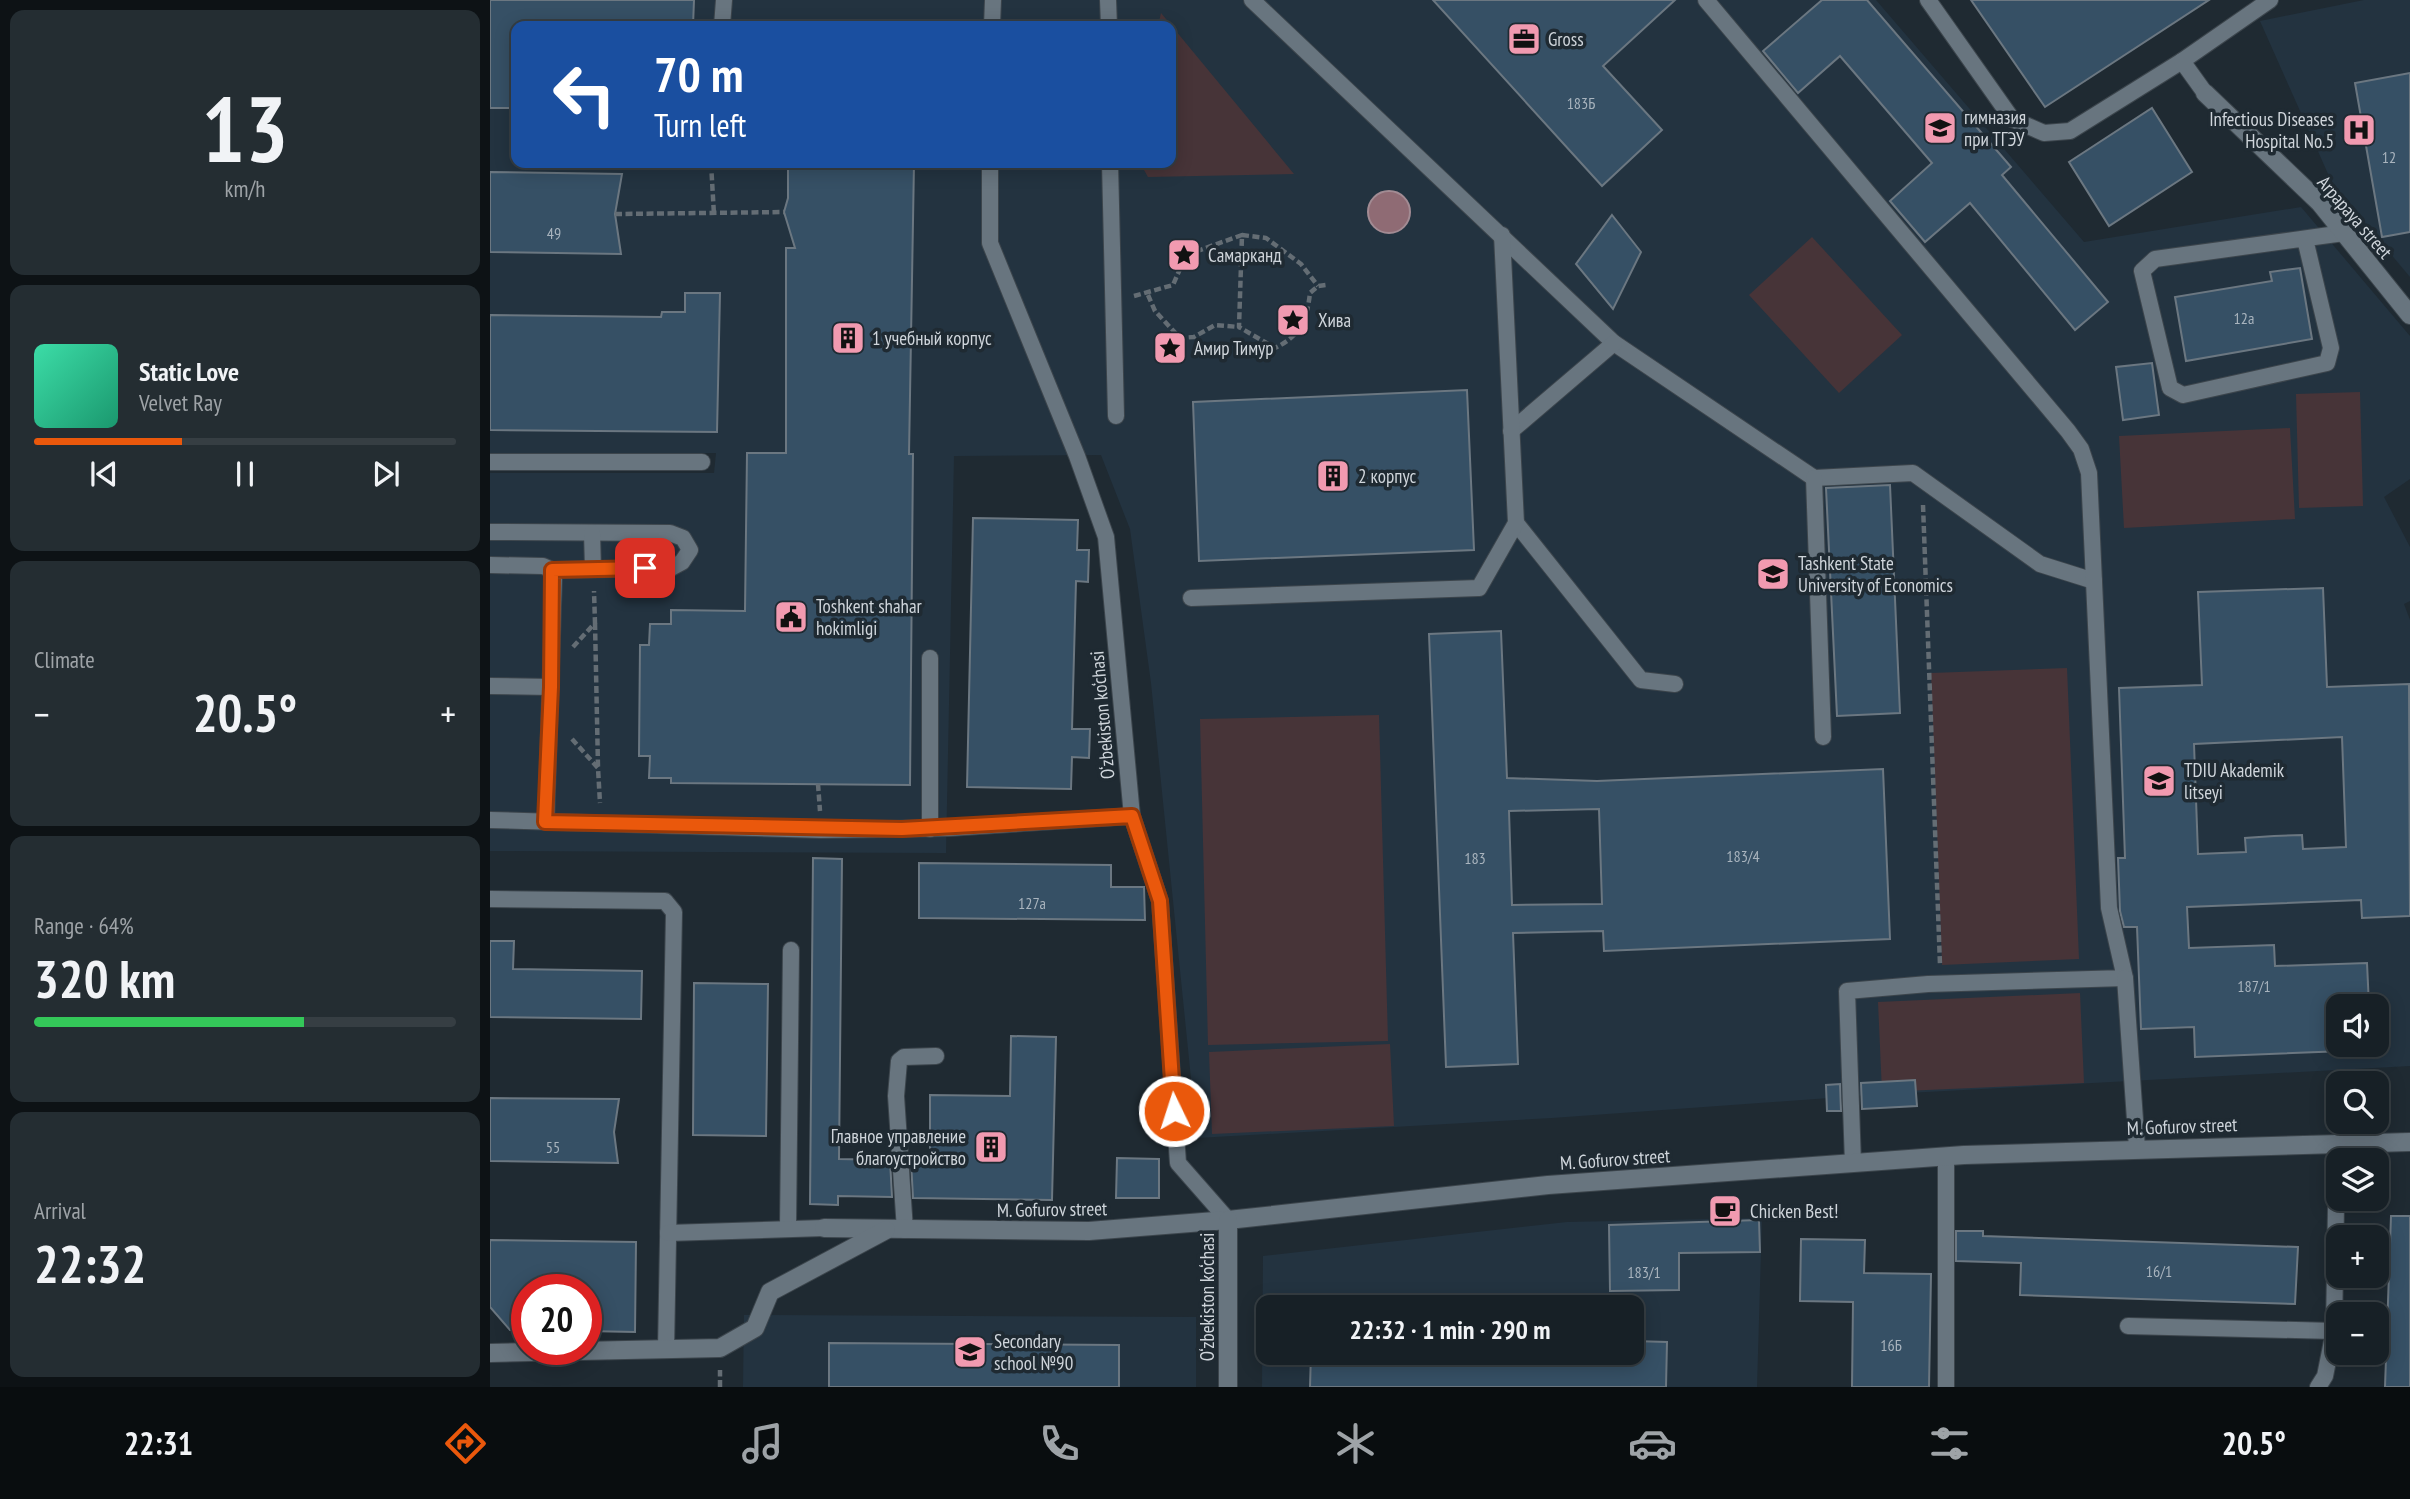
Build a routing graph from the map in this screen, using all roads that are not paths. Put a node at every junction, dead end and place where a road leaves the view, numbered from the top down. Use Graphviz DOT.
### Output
graph roads {
  1 [pos="724,0"];
  2 [pos="993,0"];
  3 [pos="1108,0"];
  4 [pos="1252,0"];
  5 [pos="1706,0"];
  6 [pos="1928,0"];
  7 [pos="2270,0"];
  8 [pos="722,21"];
  9 [pos="992,21"];
  10 [pos="1109,21"];
  11 [pos="2182,61"];
  12 [pos="2205,93"];
  13 [pos="990,168"];
  14 [pos="1110,168"];
  15 [pos="2344,233"];
  16 [pos="1502,235"];
  17 [pos="2305,239"];
  18 [pos="2410,314"];
  19 [pos="1614,343"];
  20 [pos="1116,416"];
  21 [pos="1511,431"];
  22 [pos="490,462"];
  23 [pos="702,462"];
  24 [pos="1814,478"];
  25 [pos="1516,523"];
  26 [pos="490,532"];
  27 [pos="592,533"];
  28 [pos="490,565"];
  29 [pos="593,569"];
  30 [pos="552,570"];
  31 [pos="2094,581"];
  32 [pos="1191,598"];
  33 [pos="930,658"];
  34 [pos="1675,684"];
  35 [pos="490,686"];
  36 [pos="551,687"];
  37 [pos="1823,737"];
  38 [pos="1132,816"];
  39 [pos="490,820"];
  40 [pos="545,822"];
  41 [pos="930,828"];
  42 [pos="490,899"];
  43 [pos="791,950"];
  44 [pos="2125,978"];
  45 [pos="936,1056"];
  46 [pos="2410,1142"];
  47 [pos="2337,1143"];
  48 [pos="2137,1149"];
  49 [pos="1946,1157"];
  50 [pos="1853,1163"];
  51 [pos="1228,1220"];
  52 [pos="788,1227"];
  53 [pos="824,1228"];
  54 [pos="886,1230"];
  55 [pos="905,1230"];
  56 [pos="668,1233"];
  57 [pos="2334,1302"];
  58 [pos="2128,1326"];
  59 [pos="2326,1331"];
  60 [pos="666,1350"];
  61 [pos="490,1353"];
  62 [pos="2327,1365"];
  63 [pos="1228,1387"];
  64 [pos="1946,1387"];
  65 [pos="2318,1387"];
  1 -- 8 [label="lane"];
  2 -- 9 [label="lane"];
  3 -- 10 [label="lane"];
  4 -- 16 [label="lane"];
  5 -- 31 [label="lane"];
  6 -- 11 [label="lane"];
  7 -- 11 [label="lane"];
  11 -- 12 [label="lane"];
  12 -- 15 [label="street, Arpapaya street"];
  13 -- 38 [label="lane, O‘zbekiston ko‘chasi"];
  14 -- 20 [label="lane"];
  15 -- 17 [label="lane"];
  15 -- 18 [label="street, Arpapaya street"];
  16 -- 19 [label="lane"];
  16 -- 21 [label="lane"];
  17 -- 17 [label="lane"];
  19 -- 21 [label="lane"];
  19 -- 24 [label="lane"];
  21 -- 25 [label="lane"];
  22 -- 23 [label="lane"];
  24 -- 31 [label="lane"];
  24 -- 37 [label="lane"];
  25 -- 32 [label="lane"];
  25 -- 34 [label="lane"];
  26 -- 27 [label="lane"];
  27 -- 29 [label="lane"];
  27 -- 29 [label="lane"];
  28 -- 30 [label="lane"];
  29 -- 30 [label="lane"];
  30 -- 36 [label="lane"];
  31 -- 44 [label="lane"];
  33 -- 41 [label="lane"];
  35 -- 36 [label="lane"];
  36 -- 40 [label="lane"];
  38 -- 41 [label="lane"];
  38 -- 51 [label="lane, O‘zbekiston ko‘chasi"];
  39 -- 40 [label="lane"];
  40 -- 41 [label="lane"];
  42 -- 56 [label="lane"];
  43 -- 52 [label="lane"];
  44 -- 48 [label="lane"];
  44 -- 50 [label="lane"];
  45 -- 55 [label="lane"];
  46 -- 47 [label="street, M. Gofurov street"];
  47 -- 48 [label="street, M. Gofurov street"];
  47 -- 57 [label="lane"];
  48 -- 49 [label="street, M. Gofurov street"];
  49 -- 50 [label="street, M. Gofurov street"];
  49 -- 64 [label="lane"];
  50 -- 51 [label="street, M. Gofurov street"];
  51 -- 55 [label="street, M. Gofurov street"];
  51 -- 63 [label="street, O‘zbekiston ko‘chasi"];
  52 -- 53 [label="lane"];
  52 -- 56 [label="lane"];
  53 -- 54 [label="street, M. Gofurov street"];
  54 -- 55 [label="street, M. Gofurov street"];
  54 -- 60 [label="street"];
  56 -- 60 [label="lane"];
  58 -- 59 [label="lane"];
  60 -- 61 [label="street"];
  62 -- 65 [label="lane"];
}
